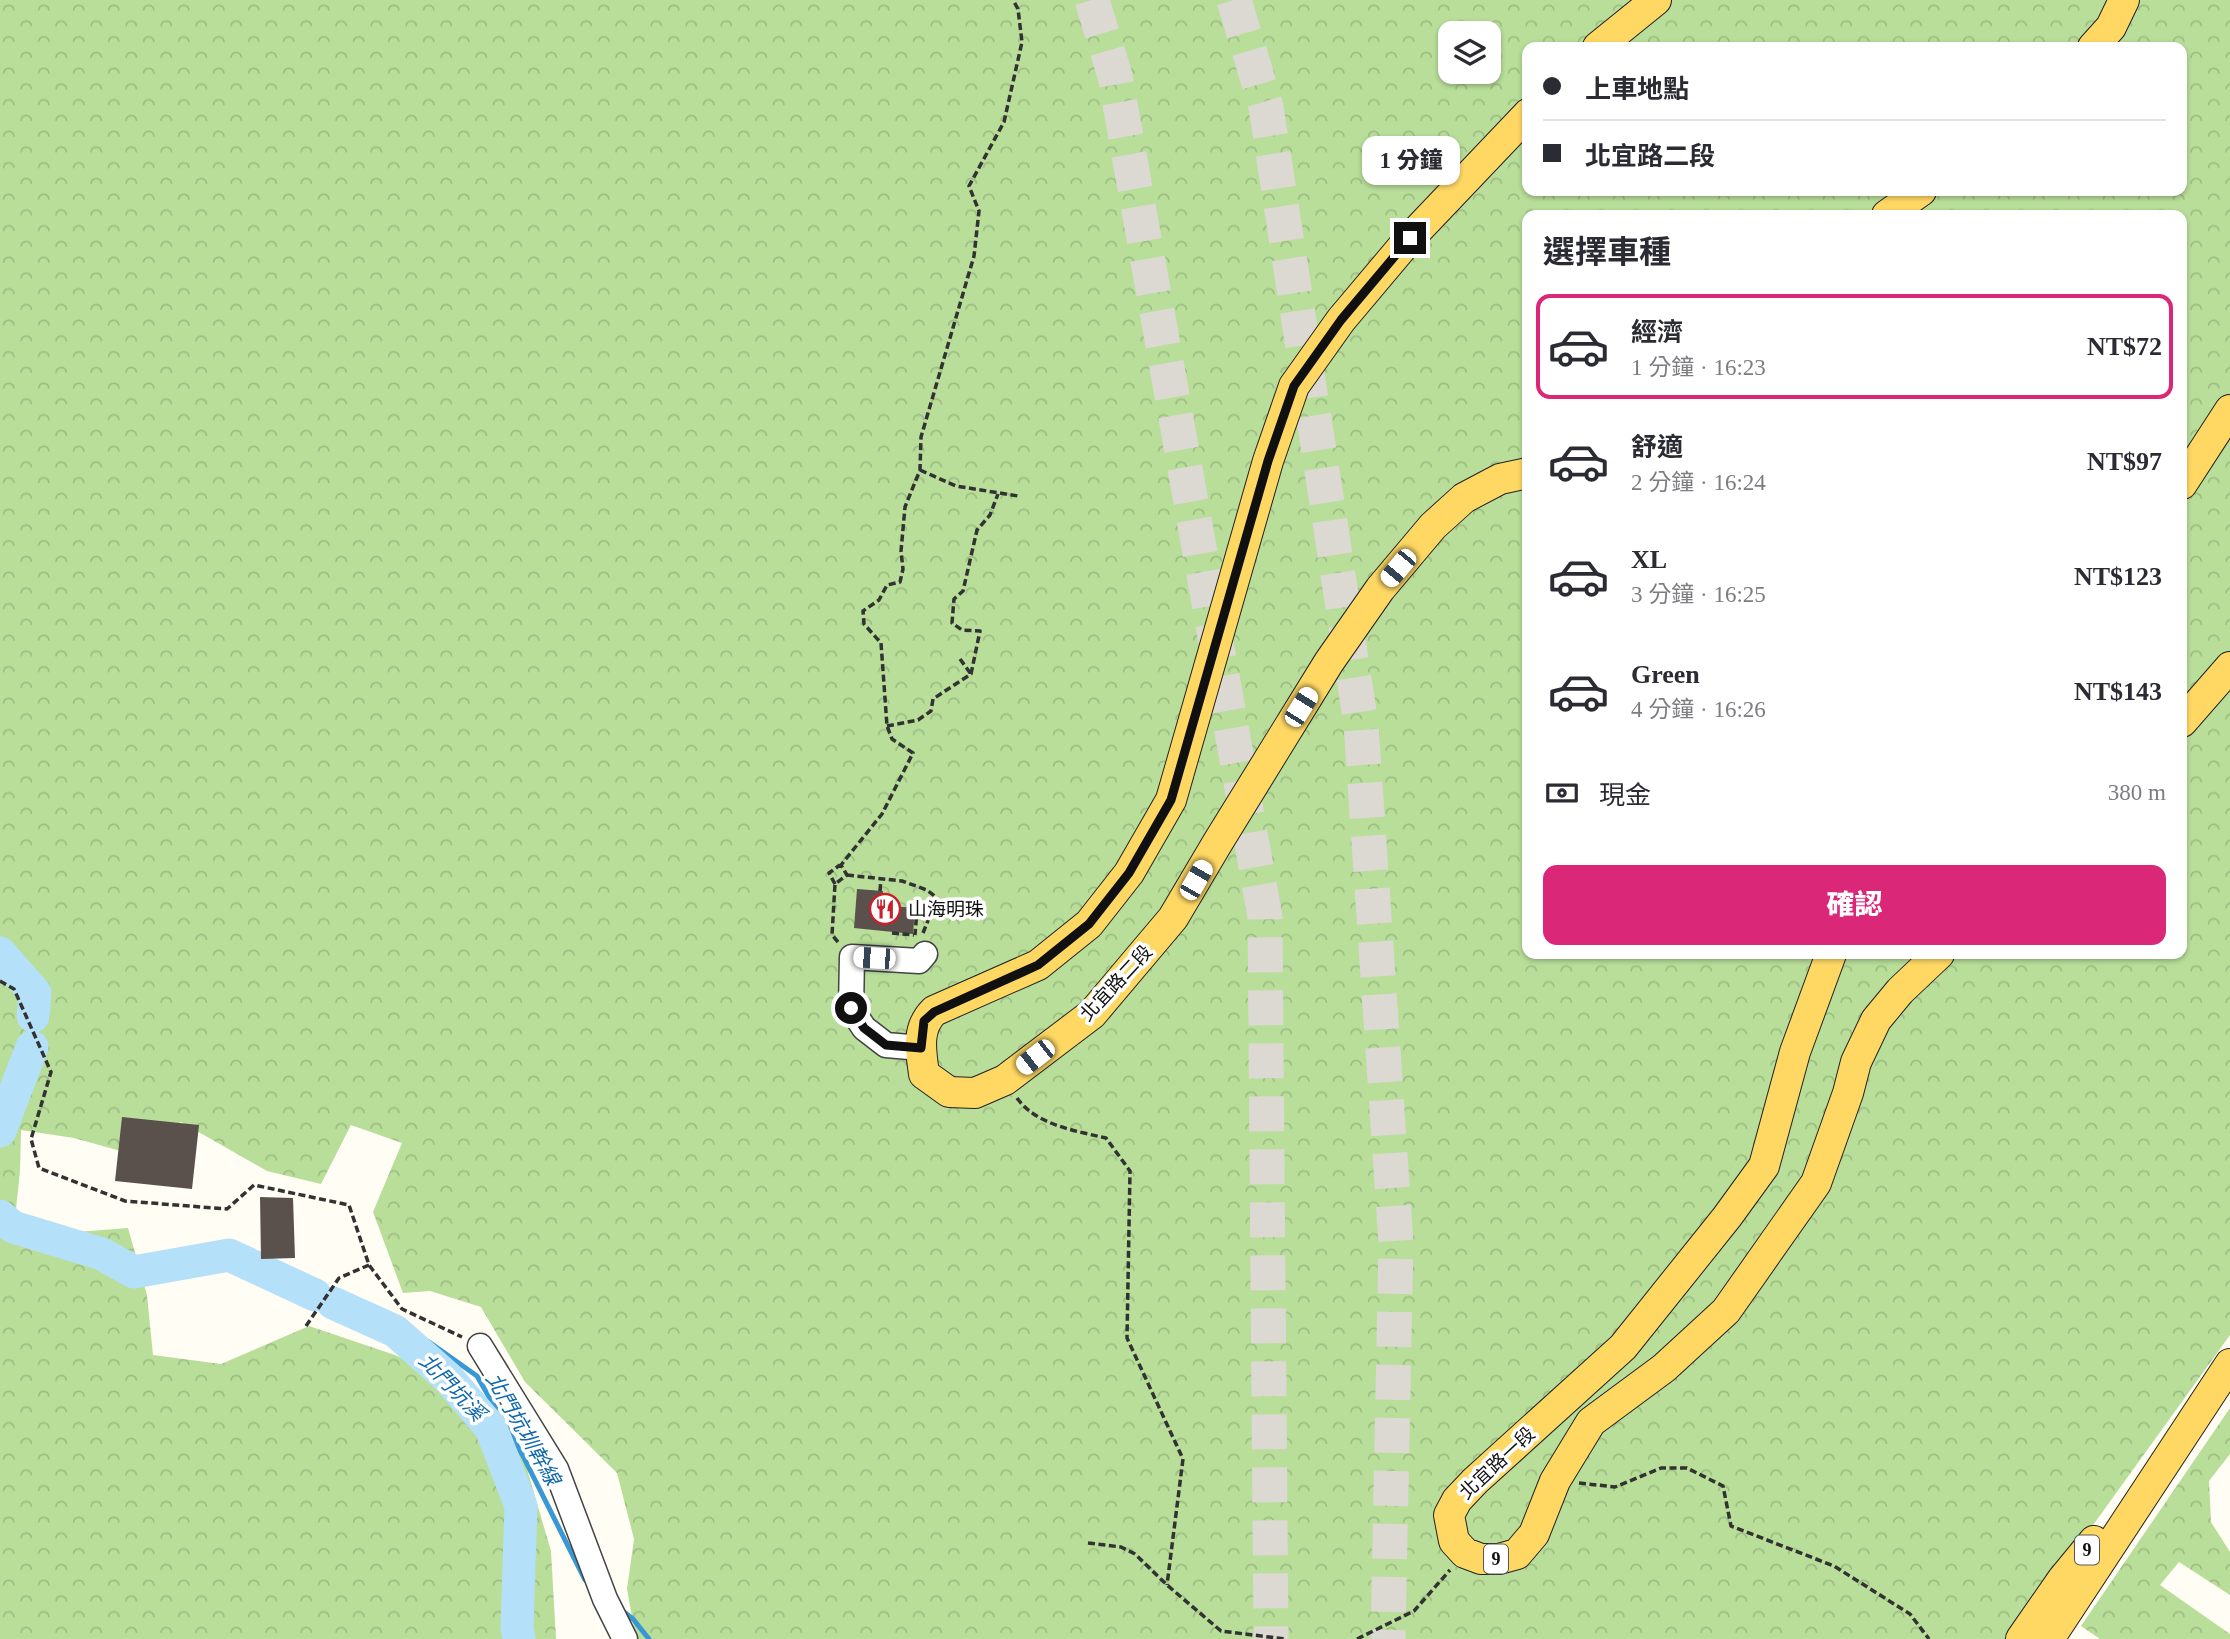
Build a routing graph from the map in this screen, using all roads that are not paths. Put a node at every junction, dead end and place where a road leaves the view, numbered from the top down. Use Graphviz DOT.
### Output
graph roads {
  1 [pos="1656,0"];
  2 [pos="2124,0"];
  3 [pos="1604,42"];
  4 [pos="2098,42"];
  5 [pos="1522,120"];
  6 [pos="1914,196"];
  7 [pos="1894,210"];
  8 [pos="2230,410"];
  9 [pos="1522,474"];
  10 [pos="2187,476"];
  11 [pos="2230,667"];
  12 [pos="2187,716"];
  13 [pos="921,941"];
  14 [pos="1830,959"];
  15 [pos="1934,959"];
  16 [pos="921,1048"];
  17 [pos="480,1346"];
  18 [pos="2230,1364"];
  19 [pos="2162,1470"];
  20 [pos="625,1639"];
  21 [pos="2021,1639"];
  22 [pos="2049,1639"];
  1 -- 3 [label="main road"];
  2 -- 4 [label="main road"];
  5 -- 16 [label="main road"];
  6 -- 7 [label="main road"];
  8 -- 10 [label="main road"];
  9 -- 16 [label="main road, 北宜路二段"];
  11 -- 12 [label="main road"];
  13 -- 16 [label="lane"];
  14 -- 15 [label="main road, 北宜路一段 / 9"];
  17 -- 20 [label="lane"];
  18 -- 19 [label="main road, 9"];
  19 -- 21 [label="main road, 9"];
  19 -- 22 [label="main road, 9"];
}
